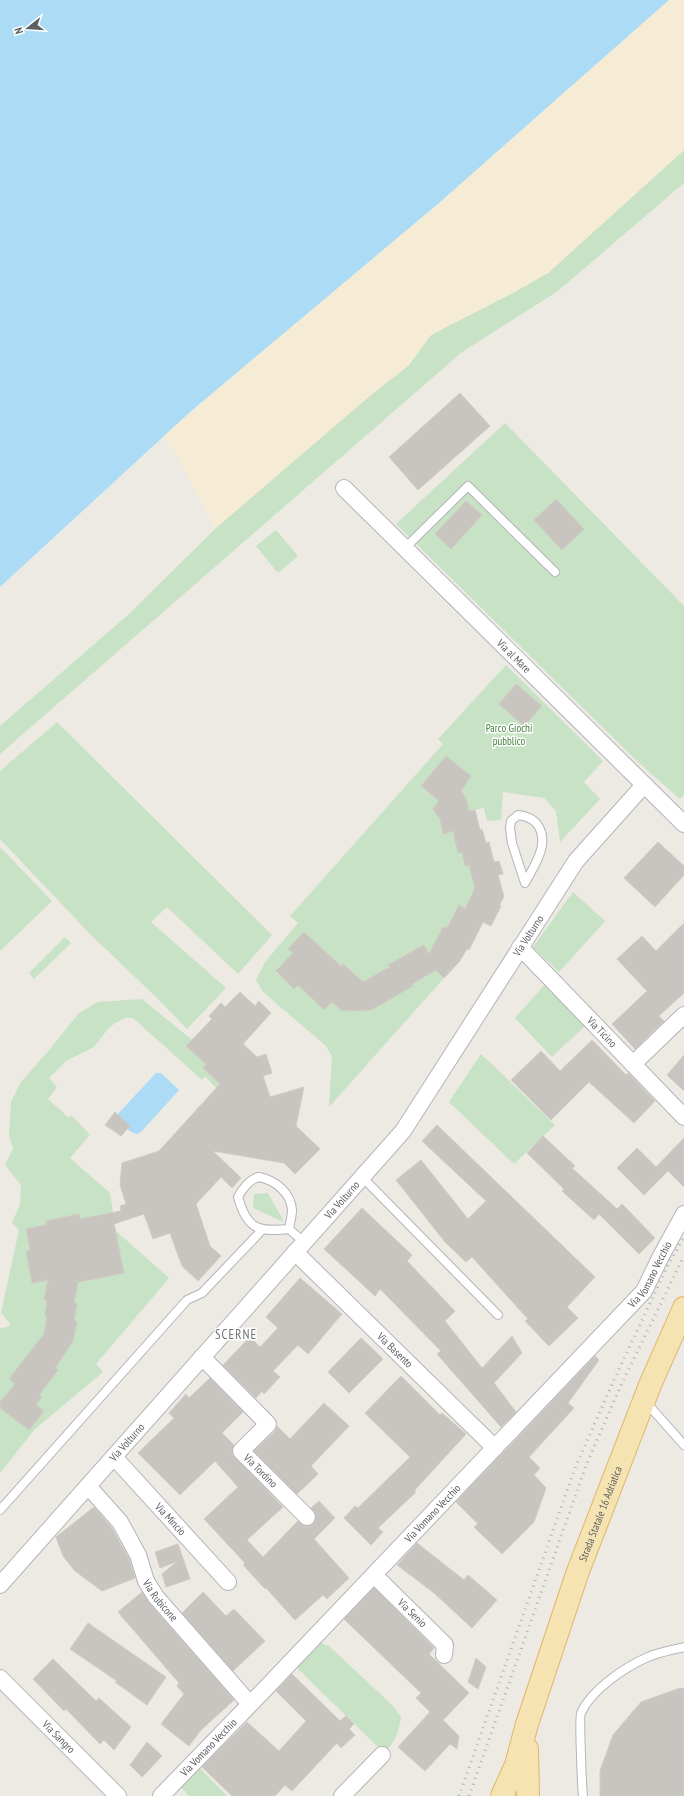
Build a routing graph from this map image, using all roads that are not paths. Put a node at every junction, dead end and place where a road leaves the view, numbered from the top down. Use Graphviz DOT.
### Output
graph roads {
  1 [pos="344,488"];
  2 [pos="405,548"];
  3 [pos="555,572"];
  4 [pos="644,785"];
  5 [pos="684,824"];
  6 [pos="525,883"];
  7 [pos="520,947"];
  8 [pos="684,1015"];
  9 [pos="633,1064"];
  10 [pos="684,1117"];
  11 [pos="368,1184"];
  12 [pos="684,1214"];
  13 [pos="289,1229"];
  14 [pos="263,1230"];
  15 [pos="299,1247"];
  16 [pos="684,1308"];
  17 [pos="498,1315"];
  18 [pos="202,1357"];
  19 [pos="642,1404"];
  20 [pos="684,1445"];
  21 [pos="495,1448"];
  22 [pos="114,1457"];
  23 [pos="88,1486"];
  24 [pos="0,1510"];
  25 [pos="307,1517"];
  26 [pos="374,1574"];
  27 [pos="228,1582"];
  28 [pos="0,1585"];
  29 [pos="684,1647"];
  30 [pos="444,1655"];
  31 [pos="0,1678"];
  32 [pos="250,1704"];
  33 [pos="527,1724"];
  34 [pos="382,1755"];
  35 [pos="118,1796"];
  36 [pos="161,1796"];
  37 [pos="342,1796"];
  38 [pos="502,1796"];
  39 [pos="528,1796"];
  40 [pos="583,1796"];
  1 -- 2 [label="street, Via al Mare"];
  2 -- 3 [label="lane"];
  2 -- 4 [label="street, Via al Mare"];
  4 -- 5 [label="street, Via al Mare"];
  4 -- 7 [label="street, Via Volturno"];
  6 -- 6 [label="lane"];
  7 -- 9 [label="street, Via Ticino"];
  7 -- 15 [label="street, Via Volturno"];
  8 -- 9 [label="street"];
  9 -- 10 [label="street, Via Ticino"];
  11 -- 17 [label="lane"];
  12 -- 21 [label="street, Via Vomano Vecchio"];
  13 -- 14 [label="lane"];
  13 -- 14 [label="lane"];
  13 -- 15 [label="lane"];
  14 -- 24 [label="lane"];
  15 -- 18 [label="street, Via Volturno"];
  15 -- 21 [label="street, Via Basento"];
  16 -- 19 [label="main road, Strada Statale 16 Adriatica"];
  18 -- 22 [label="street, Via Volturno"];
  18 -- 25 [label="street, Via Tordino"];
  19 -- 20 [label="lane"];
  19 -- 33 [label="main road, Strada Statale 16 Adriatica"];
  21 -- 26 [label="street, Via Vomano Vecchio"];
  22 -- 23 [label="street, Via Volturno"];
  22 -- 27 [label="street, Via Mincio"];
  23 -- 28 [label="street, Via Volturno"];
  23 -- 32 [label="street, Via Rubicone"];
  26 -- 30 [label="street, Via Senio"];
  26 -- 32 [label="street, Via Vomano Vecchio"];
  29 -- 40 [label="lane"];
  31 -- 35 [label="street, Via Sangro"];
  32 -- 36 [label="street, Via Vomano Vecchio"];
  33 -- 38 [label="main road, Strada Statale 16 Adriatica"];
  33 -- 39 [label="main road, Strada Statale 16 Adriatica"];
  34 -- 37 [label="street"];
}
